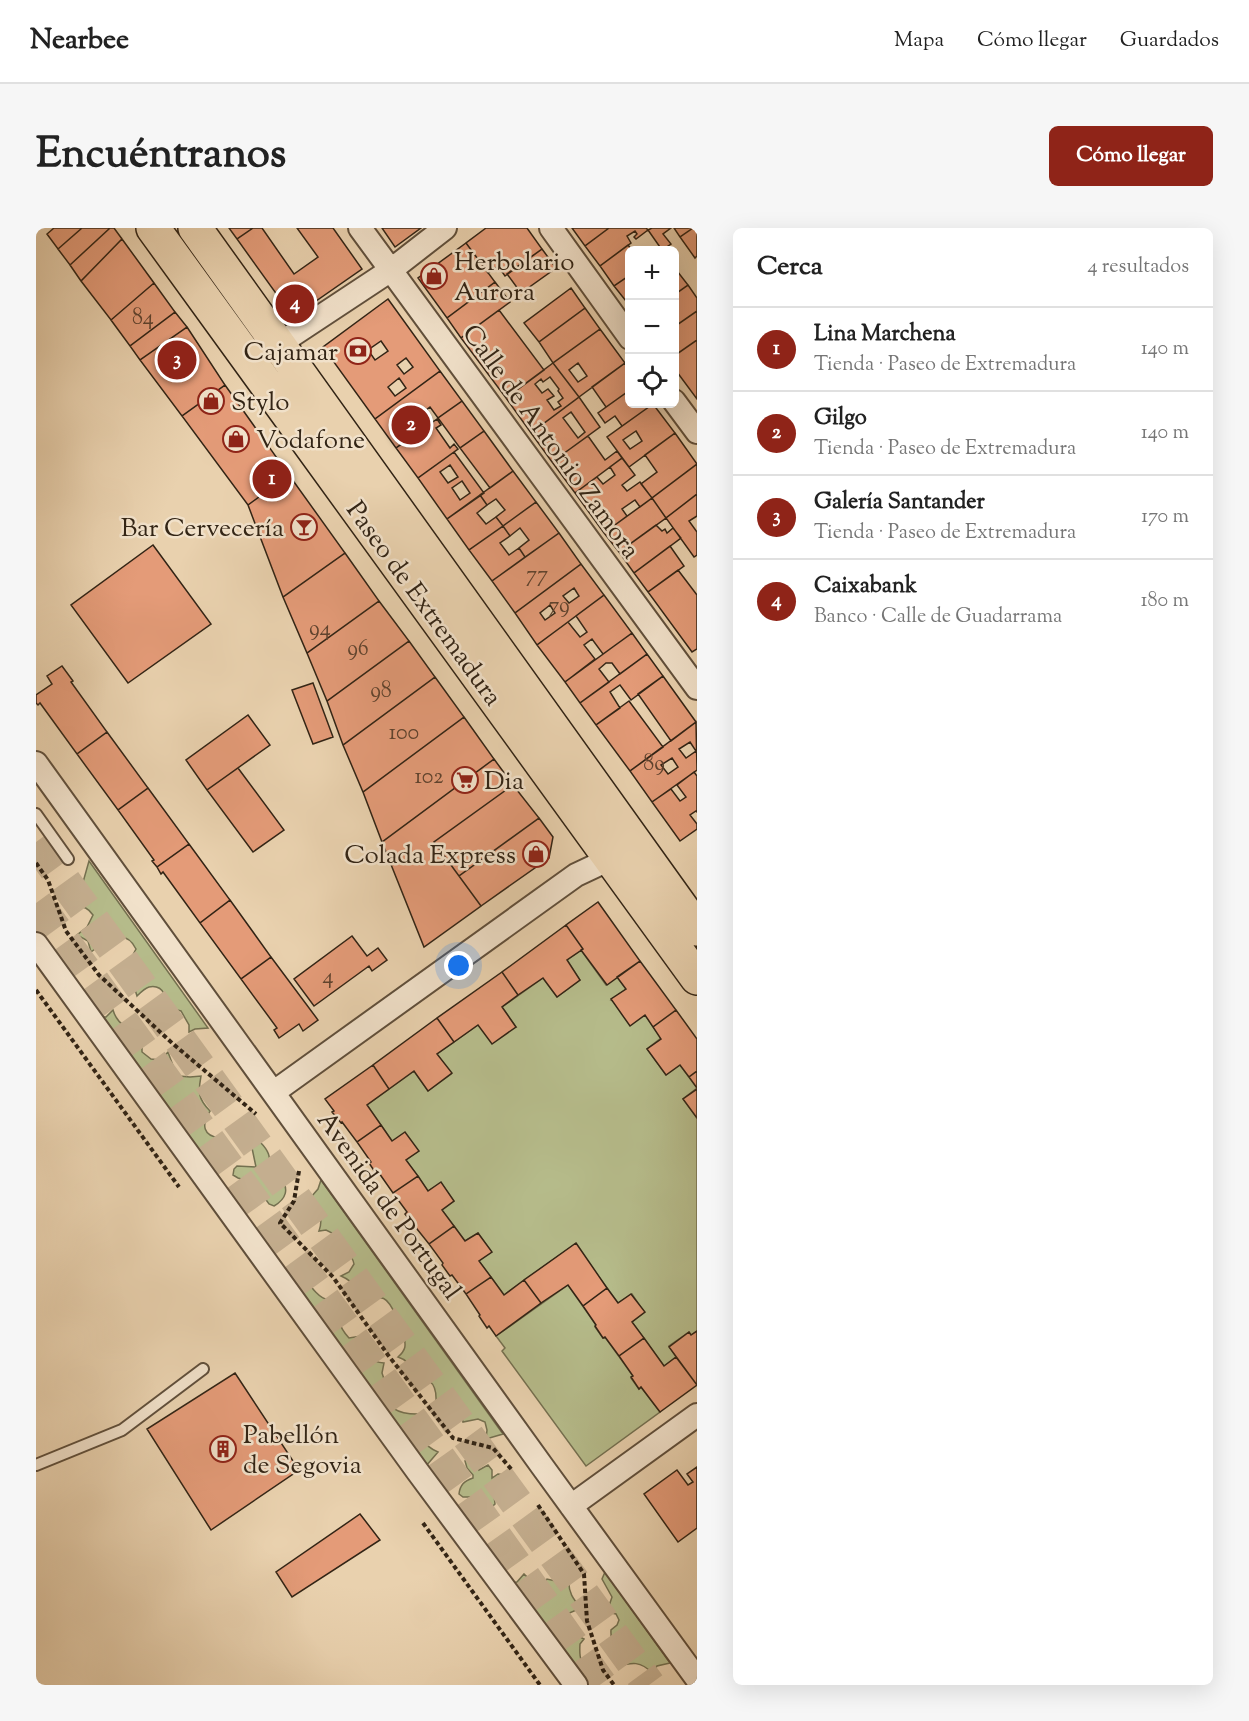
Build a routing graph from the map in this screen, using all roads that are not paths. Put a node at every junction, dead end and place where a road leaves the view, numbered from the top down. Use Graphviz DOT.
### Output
graph roads {
  1 [pos="153,228"];
  2 [pos="195,228"];
  3 [pos="360,228"];
  4 [pos="445,228"];
  5 [pos="551,228"];
  6 [pos="391,270"];
  7 [pos="625,331"];
  8 [pos="279,344"];
  9 [pos="240,348"];
  10 [pos="679,407"];
  11 [pos="697,432"];
  12 [pos="697,688"];
  13 [pos="36,763"];
  14 [pos="36,814"];
  15 [pos="68,858"];
  16 [pos="610,859"];
  17 [pos="648,862"];
  18 [pos="697,929"];
  19 [pos="36,945"];
  20 [pos="697,978"];
  21 [pos="274,1092"];
  22 [pos="203,1369"];
  23 [pos="697,1415"];
  24 [pos="36,1465"];
  25 [pos="571,1506"];
  26 [pos="697,1679"];
  27 [pos="576,1685"];
  1 -- 9 [label="main road, Paseo de Extremadura"];
  2 -- 8 [label="main road, Paseo de Extremadura"];
  3 -- 6 [label="street, Calle de Antonio Zamora"];
  4 -- 6 [label="street"];
  5 -- 7 [label="street"];
  6 -- 8 [label="street"];
  6 -- 12 [label="street, Calle de Antonio Zamora"];
  8 -- 9 [label="street"];
  8 -- 17 [label="main road, Paseo de Extremadura"];
  9 -- 16 [label="main road, Paseo de Extremadura"];
  10 -- 11 [label="street"];
  13 -- 21 [label="street, Avenida de Portugal"];
  14 -- 15 [label="lane"];
  16 -- 17 [label="street"];
  16 -- 20 [label="main road, Paseo de Extremadura"];
  16 -- 21 [label="street"];
  17 -- 18 [label="main road, Paseo de Extremadura"];
  19 -- 27 [label="street"];
  21 -- 25 [label="street, Avenida de Portugal"];
  22 -- 24 [label="lane"];
  23 -- 25 [label="street"];
  25 -- 26 [label="street, Avenida de Portugal"];
}
